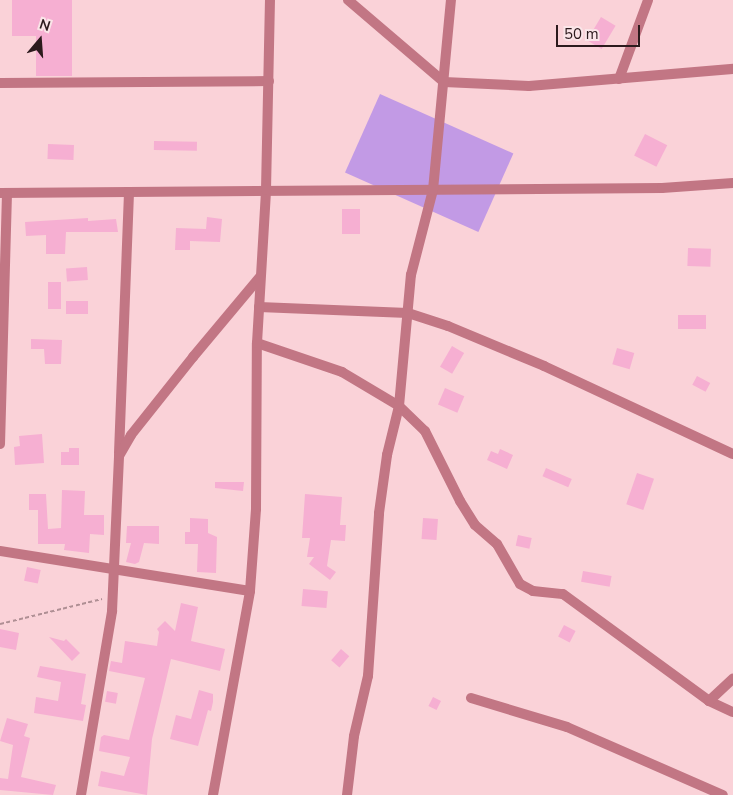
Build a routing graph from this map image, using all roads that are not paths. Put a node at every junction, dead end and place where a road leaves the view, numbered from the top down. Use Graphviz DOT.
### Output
graph roads {
  1 [pos="270,0"];
  2 [pos="348,0"];
  3 [pos="451,0"];
  4 [pos="648,0"];
  5 [pos="733,69"];
  6 [pos="619,79"];
  7 [pos="269,81"];
  8 [pos="444,82"];
  9 [pos="0,83"];
  10 [pos="733,182"];
  11 [pos="266,190"];
  12 [pos="433,190"];
  13 [pos="129,192"];
  14 [pos="4,193"];
  15 [pos="260,278"];
  16 [pos="259,307"];
  17 [pos="408,313"];
  18 [pos="257,343"];
  19 [pos="399,406"];
  20 [pos="0,444"];
  21 [pos="733,454"];
  22 [pos="119,456"];
  23 [pos="0,551"];
  24 [pos="113,568"];
  25 [pos="250,591"];
  26 [pos="733,680"];
  27 [pos="471,698"];
  28 [pos="709,701"];
  29 [pos="733,712"];
  30 [pos="81,795"];
  31 [pos="212,795"];
  32 [pos="347,795"];
  33 [pos="723,795"];
  1 -- 7 [label="street"];
  2 -- 8 [label="street"];
  3 -- 8 [label="street"];
  4 -- 6 [label="street"];
  5 -- 6 [label="street"];
  6 -- 8 [label="street"];
  7 -- 9 [label="street"];
  7 -- 11 [label="street"];
  8 -- 12 [label="street"];
  10 -- 12 [label="street"];
  11 -- 12 [label="street"];
  11 -- 13 [label="street"];
  11 -- 15 [label="street"];
  12 -- 17 [label="street"];
  13 -- 14 [label="street"];
  13 -- 22 [label="street"];
  14 -- 20 [label="street"];
  15 -- 16 [label="street"];
  15 -- 22 [label="street"];
  16 -- 17 [label="street"];
  16 -- 18 [label="street"];
  17 -- 19 [label="street"];
  17 -- 21 [label="street"];
  18 -- 19 [label="street"];
  18 -- 25 [label="street"];
  19 -- 28 [label="street"];
  19 -- 32 [label="street"];
  22 -- 24 [label="street"];
  23 -- 24 [label="street"];
  24 -- 25 [label="street"];
  24 -- 30 [label="street"];
  25 -- 31 [label="street"];
  26 -- 28 [label="street"];
  27 -- 33 [label="street"];
  28 -- 29 [label="street"];
}
